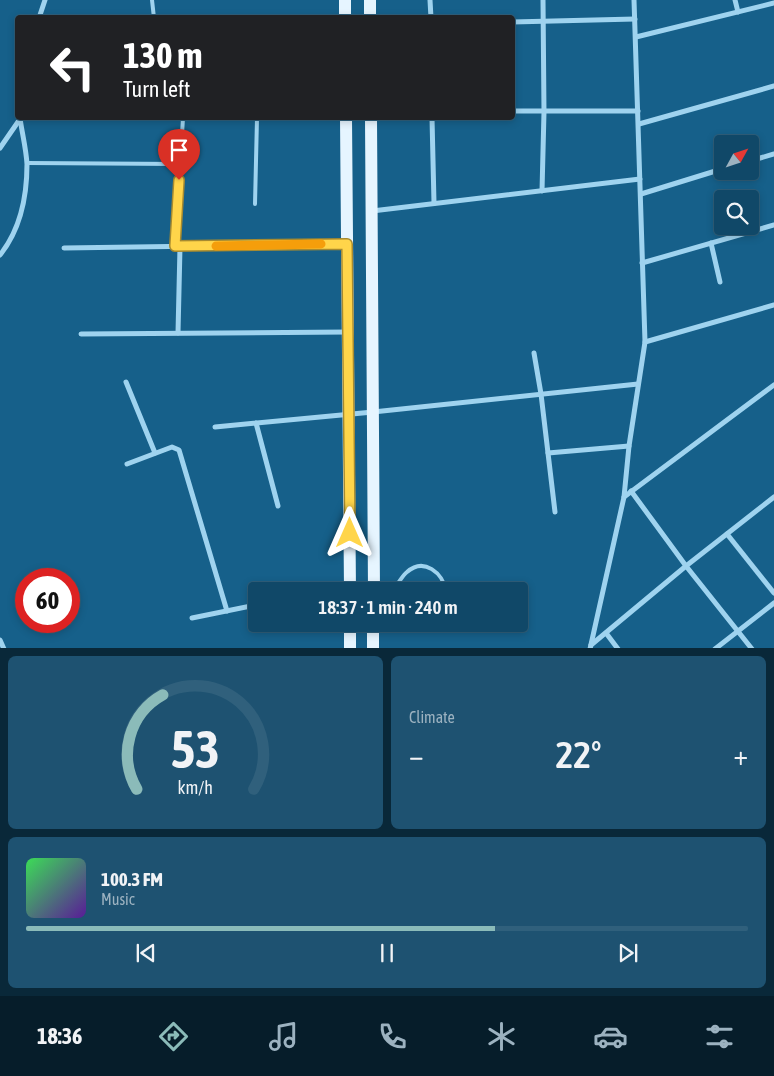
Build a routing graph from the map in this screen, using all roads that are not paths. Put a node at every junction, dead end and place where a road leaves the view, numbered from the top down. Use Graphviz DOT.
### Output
graph roads {
  1 [pos="45,0"];
  2 [pos="152,0"];
  3 [pos="345,0"];
  4 [pos="370,0"];
  5 [pos="430,0"];
  6 [pos="543,0"];
  7 [pos="634,0"];
  8 [pos="735,0"];
  9 [pos="774,3"];
  10 [pos="738,12"];
  11 [pos="40,15"];
  12 [pos="154,15"];
  13 [pos="345,15"];
  14 [pos="370,15"];
  15 [pos="430,15"];
  16 [pos="635,19"];
  17 [pos="543,21"];
  18 [pos="515,22"];
  19 [pos="636,37"];
  20 [pos="774,86"];
  21 [pos="515,110"];
  22 [pos="638,111"];
  23 [pos="544,112"];
  24 [pos="19,120"];
  25 [pos="20,120"];
  26 [pos="183,120"];
  27 [pos="257,120"];
  28 [pos="346,120"];
  29 [pos="371,120"];
  30 [pos="432,120"];
  31 [pos="638,124"];
  32 [pos="0,148"];
  33 [pos="774,154"];
  34 [pos="759,158"];
  35 [pos="27,163"];
  36 [pos="180,164"];
  37 [pos="714,172"];
  38 [pos="640,179"];
  39 [pos="542,190"];
  40 [pos="640,194"];
  41 [pos="255,204"];
  42 [pos="434,204"];
  43 [pos="371,211"];
  44 [pos="774,225"];
  45 [pos="711,243"];
  46 [pos="347,244"];
  47 [pos="178,247"];
  48 [pos="64,248"];
  49 [pos="0,255"];
  50 [pos="642,263"];
  51 [pos="720,282"];
  52 [pos="774,305"];
  53 [pos="348,332"];
  54 [pos="178,333"];
  55 [pos="81,334"];
  56 [pos="646,342"];
  57 [pos="534,353"];
  58 [pos="126,382"];
  59 [pos="638,384"];
  60 [pos="774,385"];
  61 [pos="542,394"];
  62 [pos="373,412"];
  63 [pos="349,414"];
  64 [pos="256,423"];
  65 [pos="215,427"];
  66 [pos="629,446"];
  67 [pos="548,453"];
  68 [pos="154,454"];
  69 [pos="127,464"];
  70 [pos="631,491"];
  71 [pos="624,497"];
  72 [pos="774,498"];
  73 [pos="278,506"];
  74 [pos="555,512"];
  75 [pos="727,534"];
  76 [pos="686,566"];
  77 [pos="350,582"];
  78 [pos="374,582"];
  79 [pos="400,582"];
  80 [pos="442,582"];
  81 [pos="774,593"];
  82 [pos="774,603"];
  83 [pos="248,607"];
  84 [pos="227,611"];
  85 [pos="192,618"];
  86 [pos="738,630"];
  87 [pos="350,632"];
  88 [pos="373,632"];
  89 [pos="606,632"];
  90 [pos="0,640"];
  91 [pos="590,647"];
  92 [pos="4,648"];
  93 [pos="350,648"];
  94 [pos="373,648"];
  95 [pos="618,648"];
  96 [pos="715,648"];
  97 [pos="752,648"];
  1 -- 11 [label="street"];
  2 -- 12 [label="lane"];
  3 -- 13 [label="main road"];
  4 -- 14 [label="main road"];
  5 -- 15 [label="street"];
  6 -- 17 [label="street"];
  7 -- 16 [label="street"];
  8 -- 10 [label="street"];
  9 -- 10 [label="street"];
  10 -- 19 [label="street"];
  16 -- 17 [label="street"];
  16 -- 19 [label="street"];
  17 -- 18 [label="street"];
  17 -- 23 [label="street"];
  19 -- 22 [label="street"];
  20 -- 31 [label="street"];
  21 -- 23 [label="street"];
  22 -- 23 [label="street"];
  22 -- 31 [label="street"];
  23 -- 39 [label="street"];
  24 -- 32 [label="street"];
  25 -- 35 [label="street"];
  26 -- 36 [label="lane"];
  27 -- 41 [label="lane"];
  28 -- 46 [label="main road"];
  29 -- 43 [label="main road"];
  30 -- 42 [label="street"];
  31 -- 38 [label="street"];
  33 -- 34 [label="street"];
  35 -- 36 [label="lane"];
  35 -- 49 [label="street"];
  36 -- 47 [label="lane"];
  37 -- 40 [label="street"];
  38 -- 39 [label="street"];
  38 -- 40 [label="street"];
  39 -- 42 [label="street"];
  40 -- 50 [label="street"];
  42 -- 43 [label="street"];
  43 -- 62 [label="main road"];
  44 -- 45 [label="street"];
  45 -- 50 [label="street"];
  45 -- 51 [label="street"];
  46 -- 47 [label="street"];
  46 -- 53 [label="main road"];
  47 -- 48 [label="street"];
  47 -- 54 [label="street"];
  50 -- 56 [label="street"];
  52 -- 56 [label="street"];
  53 -- 54 [label="street"];
  53 -- 63 [label="main road"];
  54 -- 55 [label="street"];
  56 -- 59 [label="street"];
  57 -- 61 [label="street"];
  58 -- 68 [label="street"];
  59 -- 61 [label="street"];
  59 -- 66 [label="street"];
  60 -- 70 [label="street"];
  61 -- 62 [label="street"];
  61 -- 67 [label="street"];
  62 -- 63 [label="street"];
  62 -- 78 [label="main road"];
  63 -- 64 [label="street"];
  63 -- 77 [label="main road"];
  64 -- 65 [label="street"];
  64 -- 73 [label="street"];
  66 -- 67 [label="street"];
  66 -- 71 [label="street"];
  67 -- 74 [label="street"];
  68 -- 69 [label="street"];
  68 -- 84 [label="street"];
  70 -- 71 [label="street"];
  70 -- 76 [label="street"];
  71 -- 91 [label="street"];
  72 -- 75 [label="street"];
  75 -- 76 [label="street"];
  75 -- 81 [label="street"];
  76 -- 86 [label="street"];
  76 -- 89 [label="street"];
  79 -- 80 [label="lane"];
  82 -- 86 [label="street"];
  83 -- 84 [label="street"];
  84 -- 85 [label="street"];
  86 -- 96 [label="street"];
  86 -- 97 [label="street"];
  87 -- 93 [label="main road"];
  88 -- 94 [label="main road"];
  89 -- 91 [label="street"];
  89 -- 95 [label="street"];
  90 -- 92 [label="street"];
}
